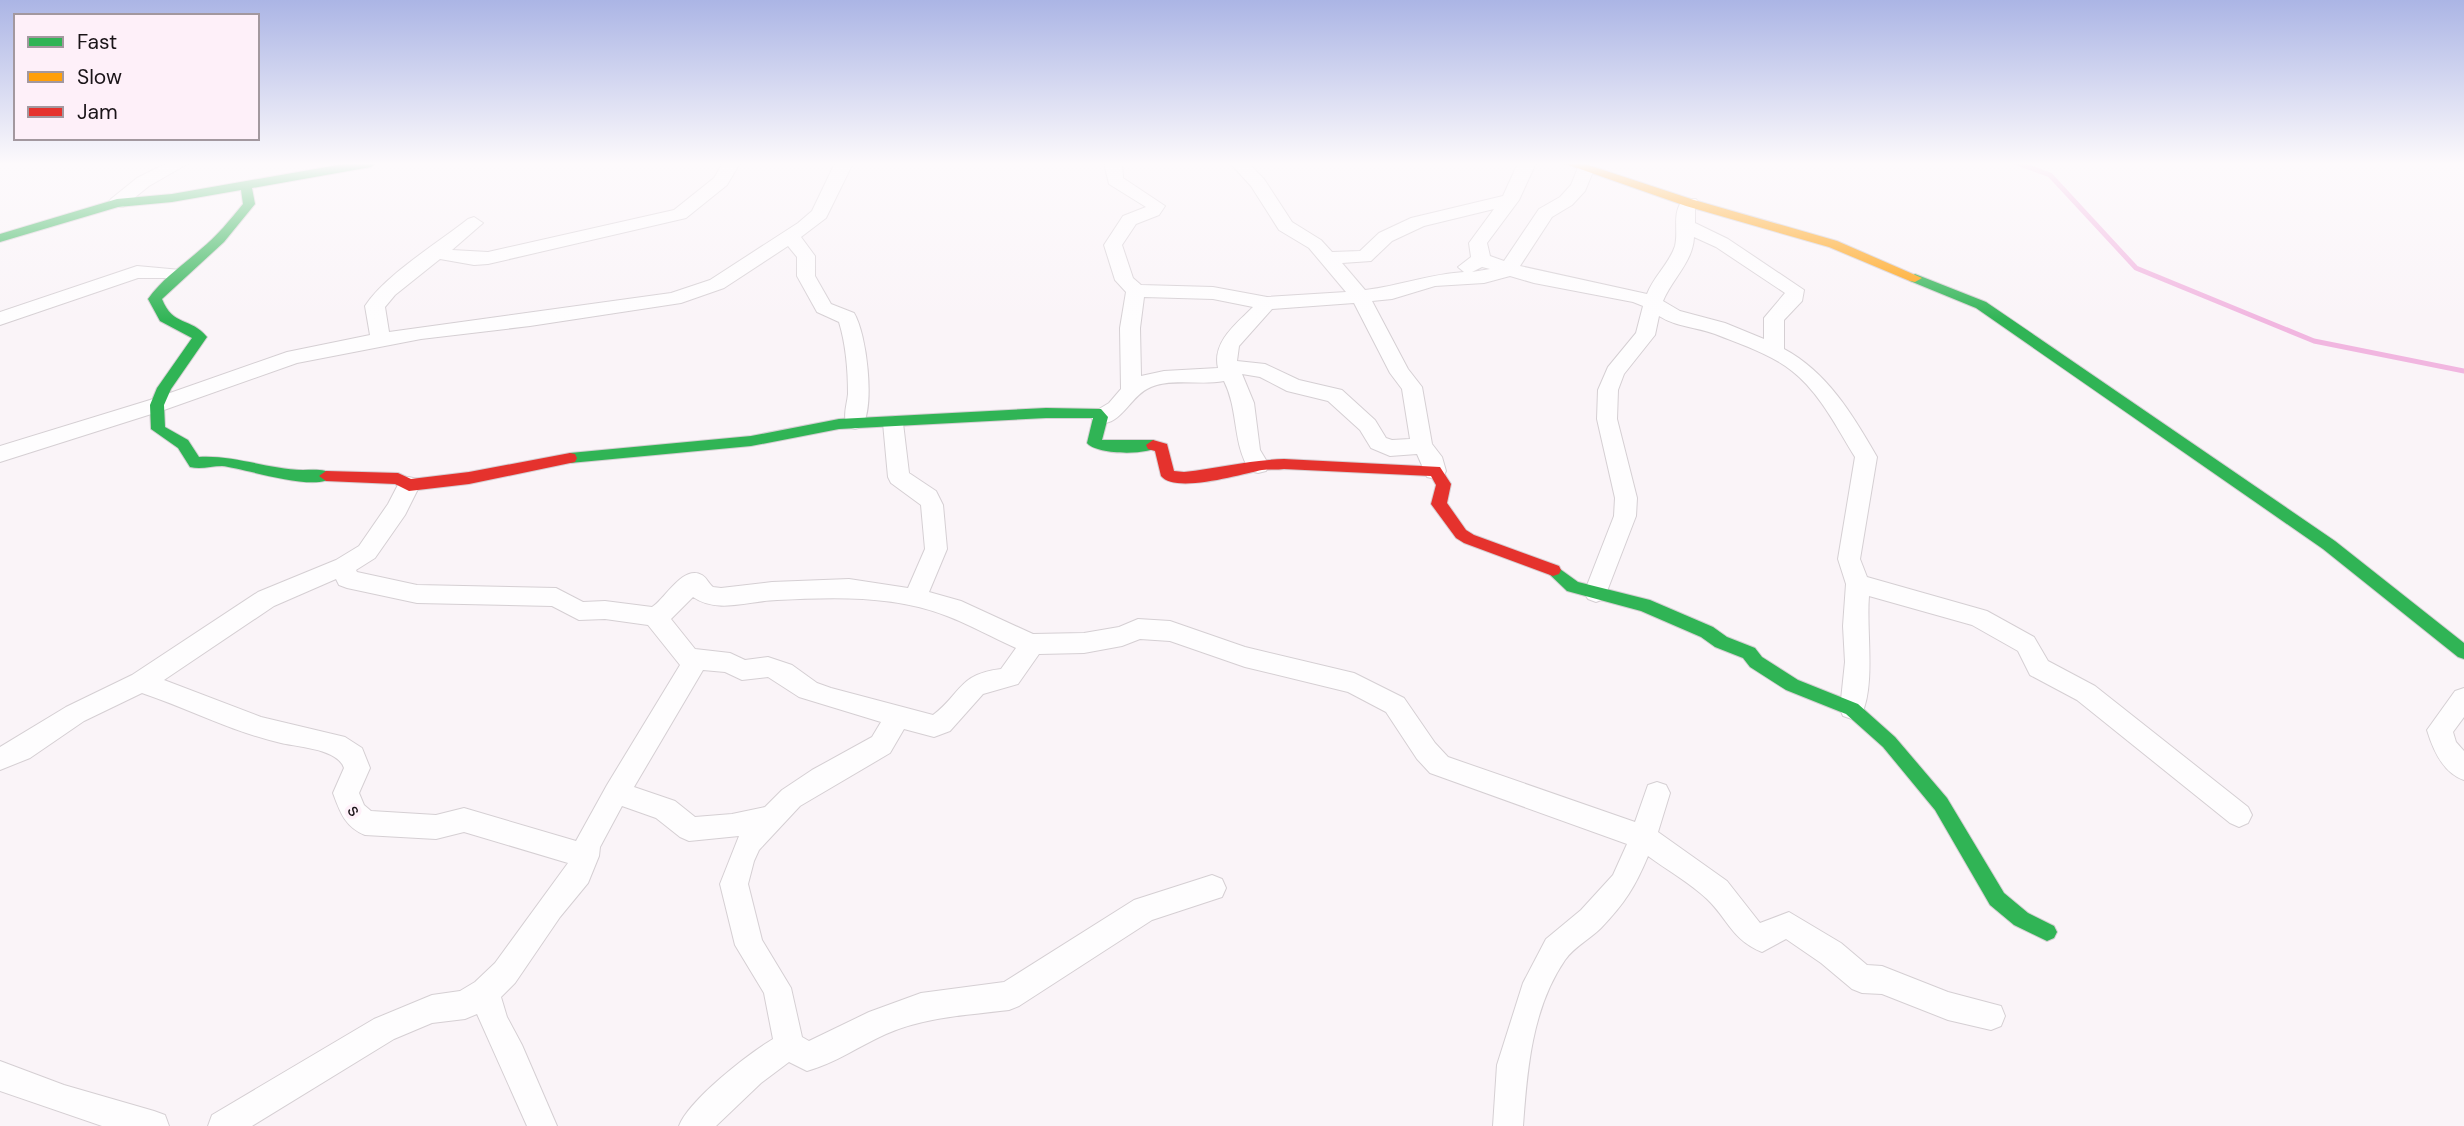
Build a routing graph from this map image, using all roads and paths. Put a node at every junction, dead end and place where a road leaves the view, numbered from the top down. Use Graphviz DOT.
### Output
graph roads {
  1 [pos="75,216"];
  2 [pos="240,216"];
  3 [pos="673,216"];
  4 [pos="818,216"];
  5 [pos="1141,216"];
  6 [pos="1278,216"];
  7 [pos="1444,216"];
  8 [pos="1498,216"];
  9 [pos="1543,216"];
  10 [pos="1686,216"];
  11 [pos="1734,216"];
  12 [pos="474,223"];
  13 [pos="1685,226"];
  14 [pos="791,237"];
  15 [pos="0,238"];
  16 [pos="436,253"];
  17 [pos="1328,258"];
  18 [pos="1480,260"];
  19 [pos="1508,270"];
  20 [pos="174,274"];
  21 [pos="1456,281"];
  22 [pos="1136,291"];
  23 [pos="1360,296"];
  24 [pos="1267,303"];
  25 [pos="1653,303"];
  26 [pos="0,319"];
  27 [pos="380,340"];
  28 [pos="1774,353"];
  29 [pos="1229,371"];
  30 [pos="1131,390"];
  31 [pos="157,405"];
  32 [pos="1101,417"];
  33 [pos="855,422"];
  34 [pos="893,423"];
  35 [pos="1422,446"];
  36 [pos="0,454"];
  37 [pos="1258,465"];
  38 [pos="1435,471"];
  39 [pos="409,485"];
  40 [pos="344,566"];
  41 [pos="1858,584"];
  42 [pos="1596,593"];
  43 [pos="915,598"];
  44 [pos="654,617"];
  45 [pos="1032,644"];
  46 [pos="2464,652"];
  47 [pos="697,659"];
  48 [pos="141,682"];
  49 [pos="2464,698"];
  50 [pos="1852,709"];
  51 [pos="898,717"];
  52 [pos="0,759"];
  53 [pos="2464,769"];
  54 [pos="616,793"];
  55 [pos="1657,793"];
  56 [pos="2239,814"];
  57 [pos="769,818"];
  58 [pos="1643,837"];
  59 [pos="586,856"];
  60 [pos="1212,888"];
  61 [pos="2047,932"];
  62 [pos="485,992"];
  63 [pos="1991,1016"];
  64 [pos="789,1046"];
  65 [pos="4,1083"];
  66 [pos="154,1126"];
  67 [pos="223,1126"];
  68 [pos="542,1126"];
  69 [pos="694,1126"];
  70 [pos="1508,1126"];
  1 -- 15 [label="street"];
  2 -- 20 [label="street"];
  3 -- 16 [label="street"];
  4 -- 14 [label="street"];
  5 -- 22 [label="street"];
  6 -- 17 [label="street"];
  7 -- 17 [label="street"];
  8 -- 18 [label="street"];
  9 -- 19 [label="street"];
  10 -- 13 [label="street"];
  11 -- 46 [label="street"];
  12 -- 16 [label="street"];
  13 -- 25 [label="street"];
  13 -- 28 [label="street"];
  14 -- 27 [label="street"];
  14 -- 33 [label="street"];
  16 -- 27 [label="street"];
  17 -- 23 [label="street"];
  18 -- 19 [label="street"];
  18 -- 21 [label="street"];
  19 -- 21 [label="street"];
  19 -- 25 [label="street"];
  20 -- 26 [label="street"];
  20 -- 31 [label="street"];
  21 -- 23 [label="street"];
  22 -- 24 [label="street"];
  22 -- 30 [label="street"];
  23 -- 24 [label="street"];
  23 -- 35 [label="street"];
  24 -- 29 [label="street"];
  25 -- 28 [label="street"];
  25 -- 42 [label="street"];
  27 -- 31 [label="street"];
  28 -- 41 [label="street"];
  29 -- 30 [label="street"];
  29 -- 35 [label="street"];
  29 -- 37 [label="street"];
  30 -- 32 [label="street"];
  31 -- 36 [label="street"];
  31 -- 39 [label="street"];
  32 -- 34 [label="street"];
  32 -- 37 [label="street"];
  33 -- 34 [label="street"];
  33 -- 39 [label="street"];
  34 -- 43 [label="street"];
  35 -- 38 [label="street"];
  37 -- 38 [label="street"];
  38 -- 42 [label="street"];
  39 -- 40 [label="street"];
  40 -- 44 [label="street"];
  40 -- 48 [label="street"];
  41 -- 50 [label="street"];
  41 -- 56 [label="street"];
  42 -- 50 [label="street"];
  43 -- 44 [label="street"];
  43 -- 45 [label="street"];
  44 -- 47 [label="street"];
  45 -- 51 [label="street"];
  45 -- 58 [label="street"];
  47 -- 51 [label="street"];
  47 -- 54 [label="street"];
  48 -- 52 [label="street"];
  48 -- 59 [label="street, s"];
  49 -- 53 [label="street"];
  50 -- 61 [label="street"];
  51 -- 57 [label="street"];
  54 -- 57 [label="street"];
  54 -- 59 [label="street"];
  55 -- 58 [label="street"];
  57 -- 64 [label="street"];
  58 -- 63 [label="street"];
  58 -- 70 [label="street"];
  59 -- 62 [label="street"];
  60 -- 64 [label="street"];
  62 -- 67 [label="street"];
  62 -- 68 [label="street"];
  64 -- 69 [label="street"];
  65 -- 66 [label="street"];
}
